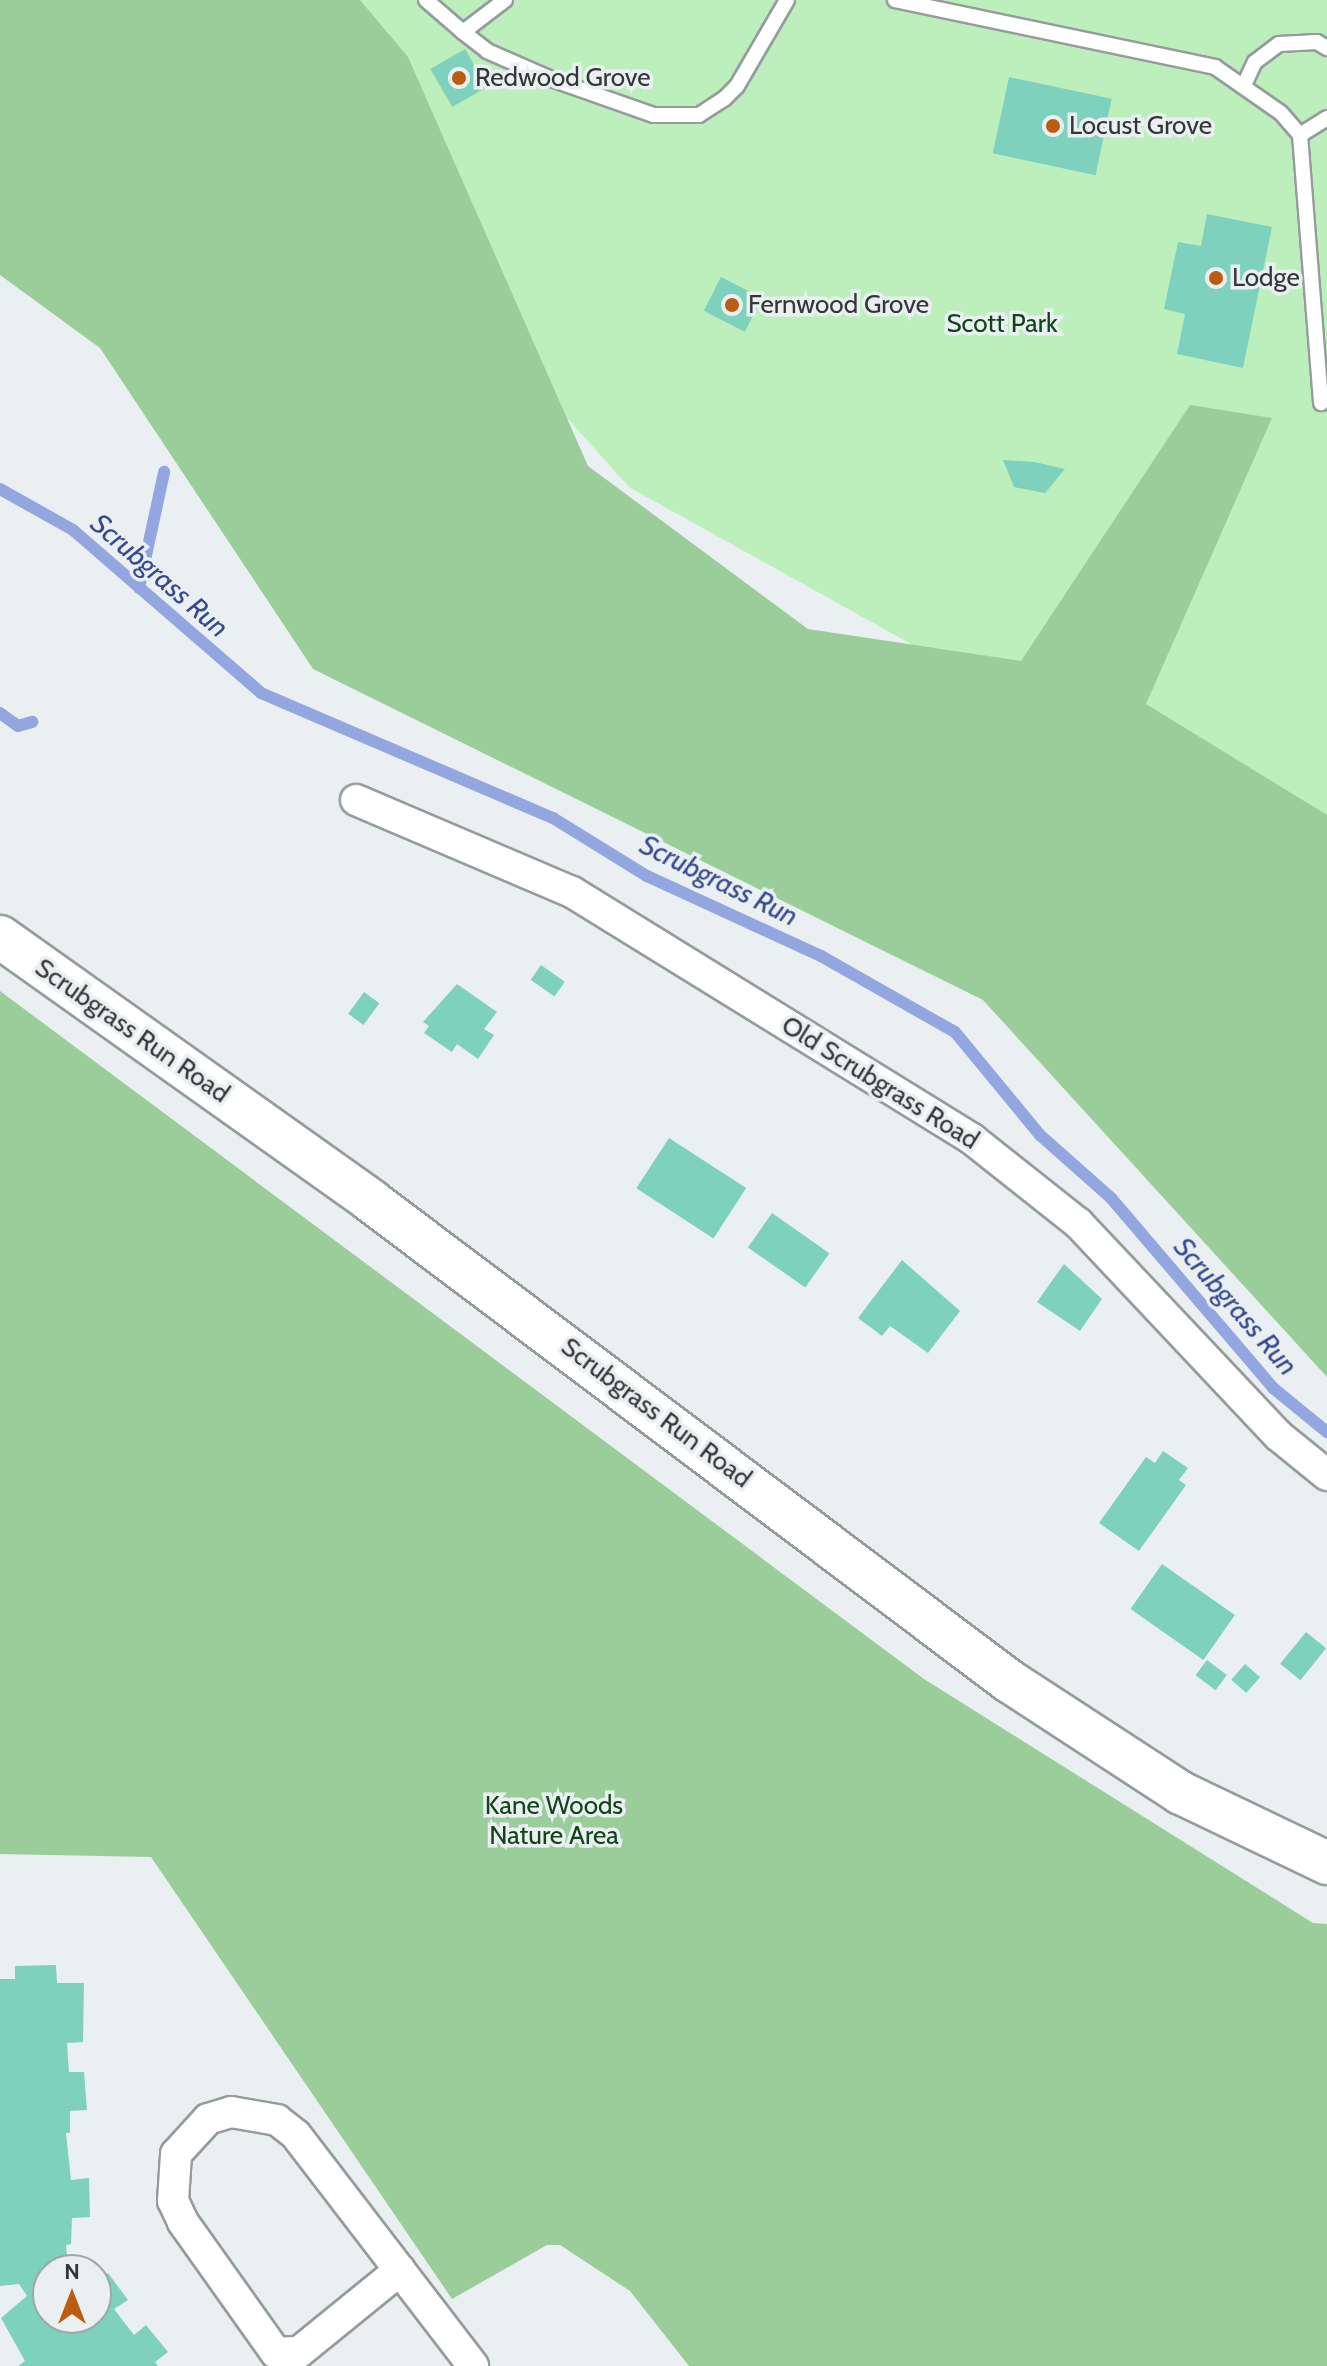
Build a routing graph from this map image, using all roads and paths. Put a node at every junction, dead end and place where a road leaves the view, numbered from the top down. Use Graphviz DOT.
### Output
graph roads {
  1 [pos="426,0"];
  2 [pos="505,0"];
  3 [pos="787,0"];
  4 [pos="895,0"];
  5 [pos="463,32"];
  6 [pos="1327,48"];
  7 [pos="1245,83"];
  8 [pos="1327,118"];
  9 [pos="1300,135"];
  10 [pos="1321,403"];
  11 [pos="356,800"];
  12 [pos="0,937"];
  13 [pos="1327,1475"];
  14 [pos="1327,1863"];
  15 [pos="400,2270"];
  16 [pos="473,2366"];
  1 -- 5 [label="lane"];
  2 -- 5 [label="lane"];
  3 -- 5 [label="lane"];
  4 -- 7 [label="lane"];
  6 -- 7 [label="lane"];
  7 -- 9 [label="lane"];
  8 -- 9 [label="lane"];
  9 -- 10 [label="lane"];
  11 -- 13 [label="street, Old Scrubgrass Road"];
  12 -- 14 [label="street, Scrubgrass Run Road"];
  15 -- 15 [label="street"];
  15 -- 16 [label="street"];
}
